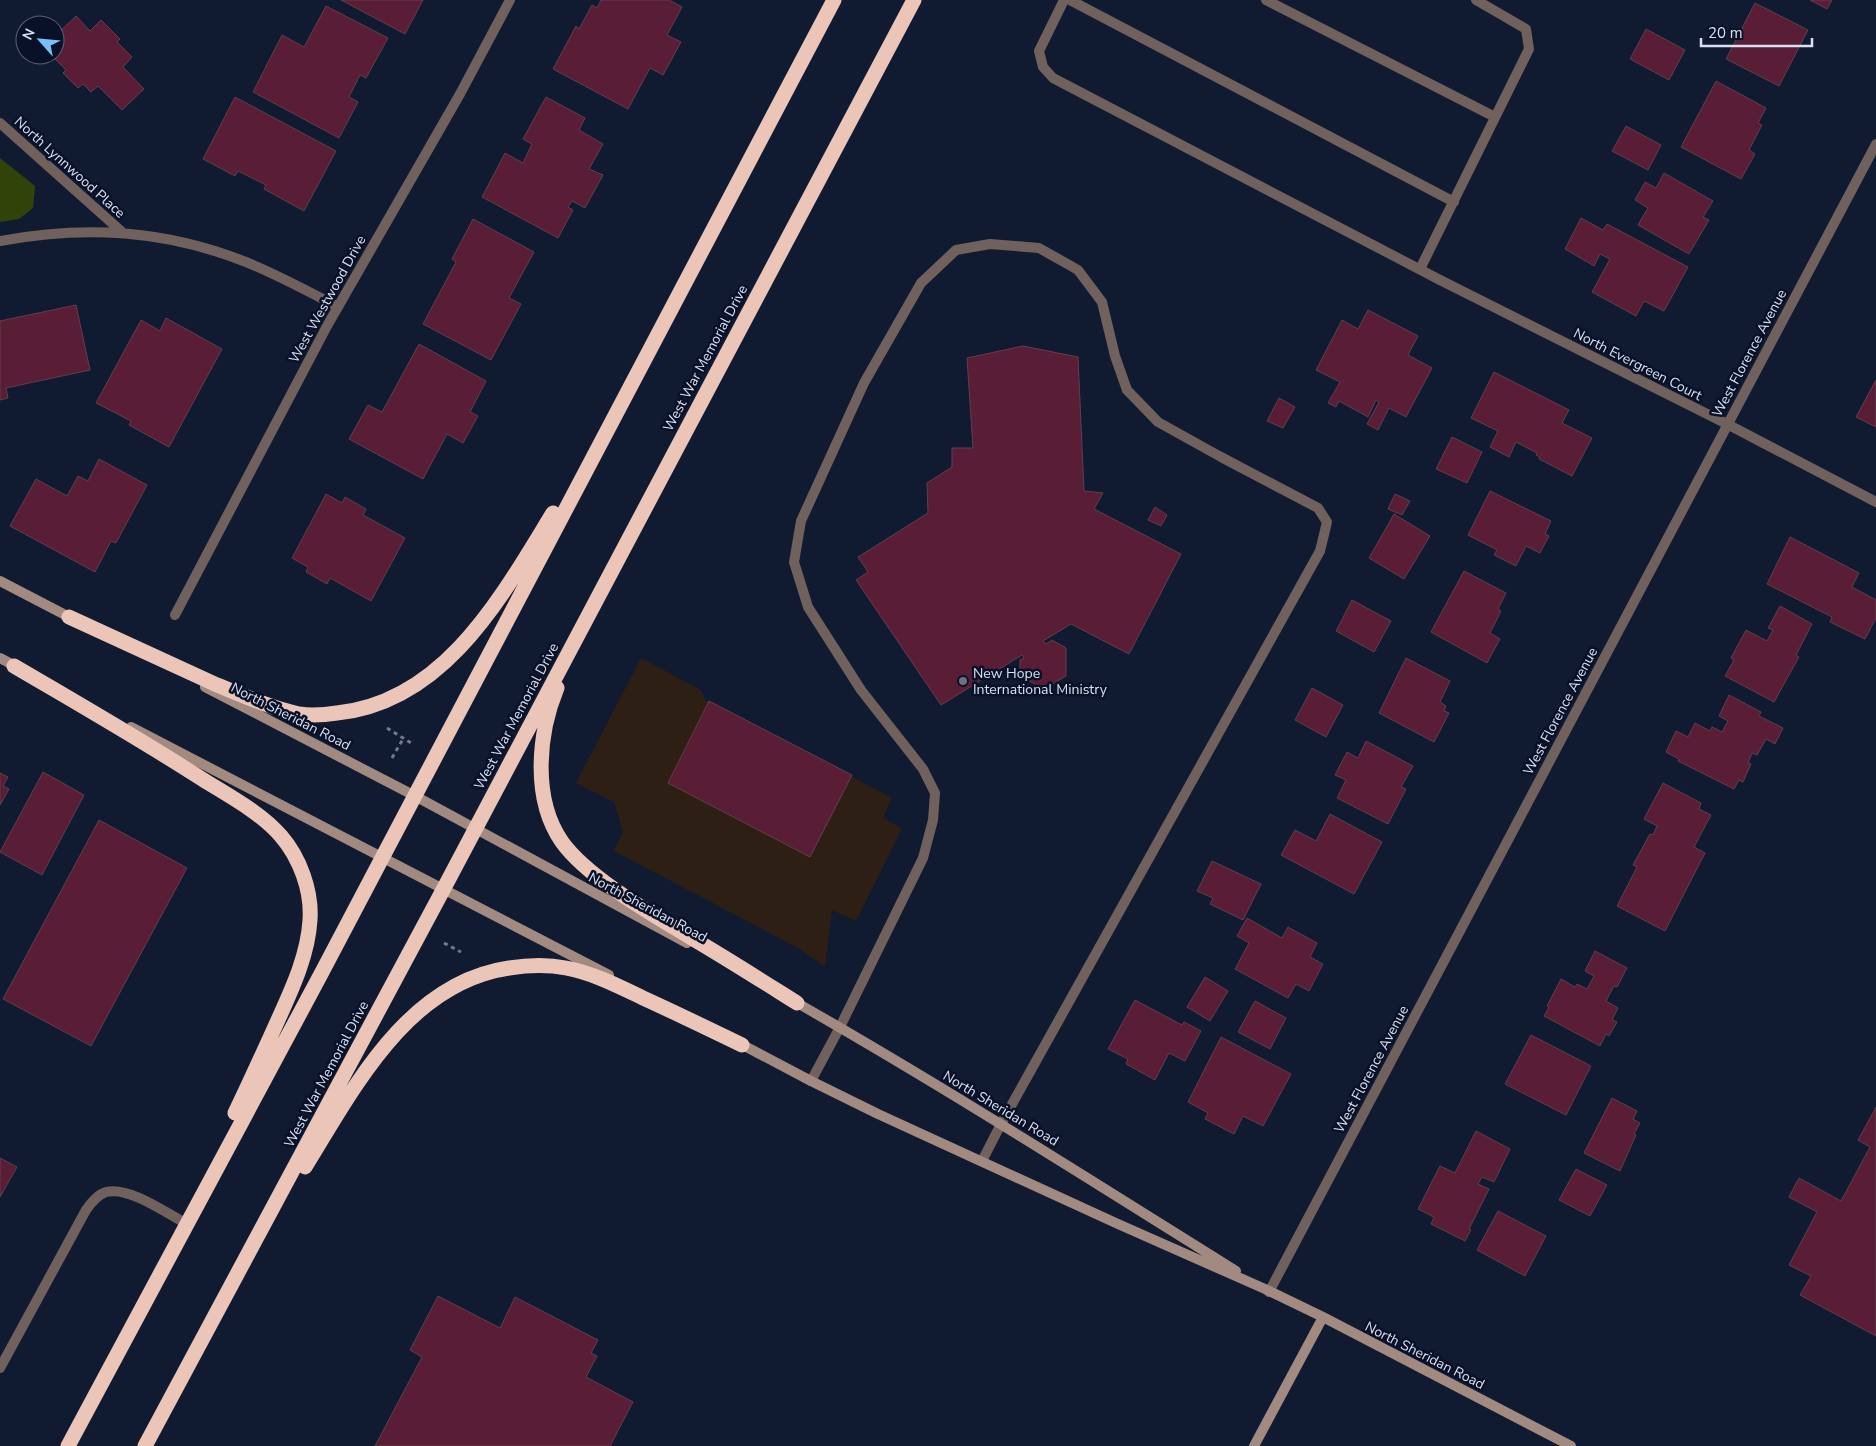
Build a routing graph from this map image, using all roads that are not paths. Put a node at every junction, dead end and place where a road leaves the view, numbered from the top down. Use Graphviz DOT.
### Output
graph roads {
  1 [pos="510,0"];
  2 [pos="834,0"];
  3 [pos="914,0"];
  4 [pos="1064,0"];
  5 [pos="1070,0"];
  6 [pos="1266,0"];
  7 [pos="1476,0"];
  8 [pos="1495,117"];
  9 [pos="0,123"];
  10 [pos="1876,144"];
  11 [pos="1454,202"];
  12 [pos="122,232"];
  13 [pos="0,241"];
  14 [pos="1420,270"];
  15 [pos="338,307"];
  16 [pos="638,372"];
  17 [pos="1727,424"];
  18 [pos="1876,502"];
  19 [pos="631,532"];
  20 [pos="0,581"];
  21 [pos="175,616"];
  22 [pos="69,617"];
  23 [pos="0,658"];
  24 [pos="14,666"];
  25 [pos="415,796"];
  26 [pos="475,828"];
  27 [pos="382,858"];
  28 [pos="443,890"];
  29 [pos="797,1003"];
  30 [pos="840,1027"];
  31 [pos="742,1044"];
  32 [pos="811,1081"];
  33 [pos="1001,1124"];
  34 [pos="982,1160"];
  35 [pos="186,1224"];
  36 [pos="1267,1290"];
  37 [pos="1323,1317"];
  38 [pos="189,1364"];
  39 [pos="0,1368"];
  40 [pos="68,1446"];
  41 [pos="145,1446"];
  42 [pos="1254,1446"];
  43 [pos="1570,1446"];
  1 -- 15 [label="street, West Westwood Drive"];
  2 -- 16 [label="highway"];
  3 -- 19 [label="highway, West War Memorial Drive"];
  4 -- 14 [label="street, North Evergreen Court"];
  5 -- 11 [label="street"];
  6 -- 8 [label="street"];
  7 -- 8 [label="street"];
  8 -- 11 [label="street"];
  9 -- 12 [label="street, North Lynnwood Place"];
  10 -- 17 [label="street, West Florence Avenue"];
  11 -- 14 [label="street"];
  12 -- 13 [label="street, North Lynnwood Place"];
  12 -- 15 [label="street, North Lynnwood Place"];
  14 -- 17 [label="street, North Evergreen Court"];
  15 -- 21 [label="street, West Westwood Drive"];
  16 -- 22 [label="highway"];
  16 -- 25 [label="highway"];
  17 -- 18 [label="street, North Evergreen Court"];
  17 -- 36 [label="street, West Florence Avenue"];
  19 -- 26 [label="highway, West War Memorial Drive"];
  19 -- 29 [label="highway"];
  20 -- 22 [label="main road, North Sheridan Road"];
  22 -- 25 [label="main road, North Sheridan Road"];
  23 -- 24 [label="main road, North Sheridan Road"];
  24 -- 27 [label="main road, North Sheridan Road"];
  24 -- 35 [label="highway"];
  25 -- 26 [label="main road, North Sheridan Road"];
  25 -- 27 [label="highway"];
  26 -- 28 [label="highway, West War Memorial Drive"];
  26 -- 29 [label="main road, North Sheridan Road"];
  27 -- 28 [label="main road, North Sheridan Road"];
  27 -- 35 [label="highway"];
  28 -- 31 [label="main road, North Sheridan Road"];
  28 -- 38 [label="highway, West War Memorial Drive"];
  29 -- 30 [label="main road, North Sheridan Road"];
  30 -- 32 [label="street"];
  30 -- 33 [label="main road, North Sheridan Road"];
  30 -- 33 [label="street"];
  31 -- 32 [label="main road, North Sheridan Road"];
  31 -- 38 [label="highway"];
  32 -- 34 [label="main road, North Sheridan Road"];
  33 -- 34 [label="street"];
  33 -- 36 [label="main road, North Sheridan Road"];
  34 -- 36 [label="main road, North Sheridan Road"];
  35 -- 39 [label="street"];
  35 -- 40 [label="highway"];
  36 -- 37 [label="main road, North Sheridan Road"];
  37 -- 42 [label="main road"];
  37 -- 43 [label="main road, North Sheridan Road"];
  38 -- 41 [label="highway, West War Memorial Drive"];
}
